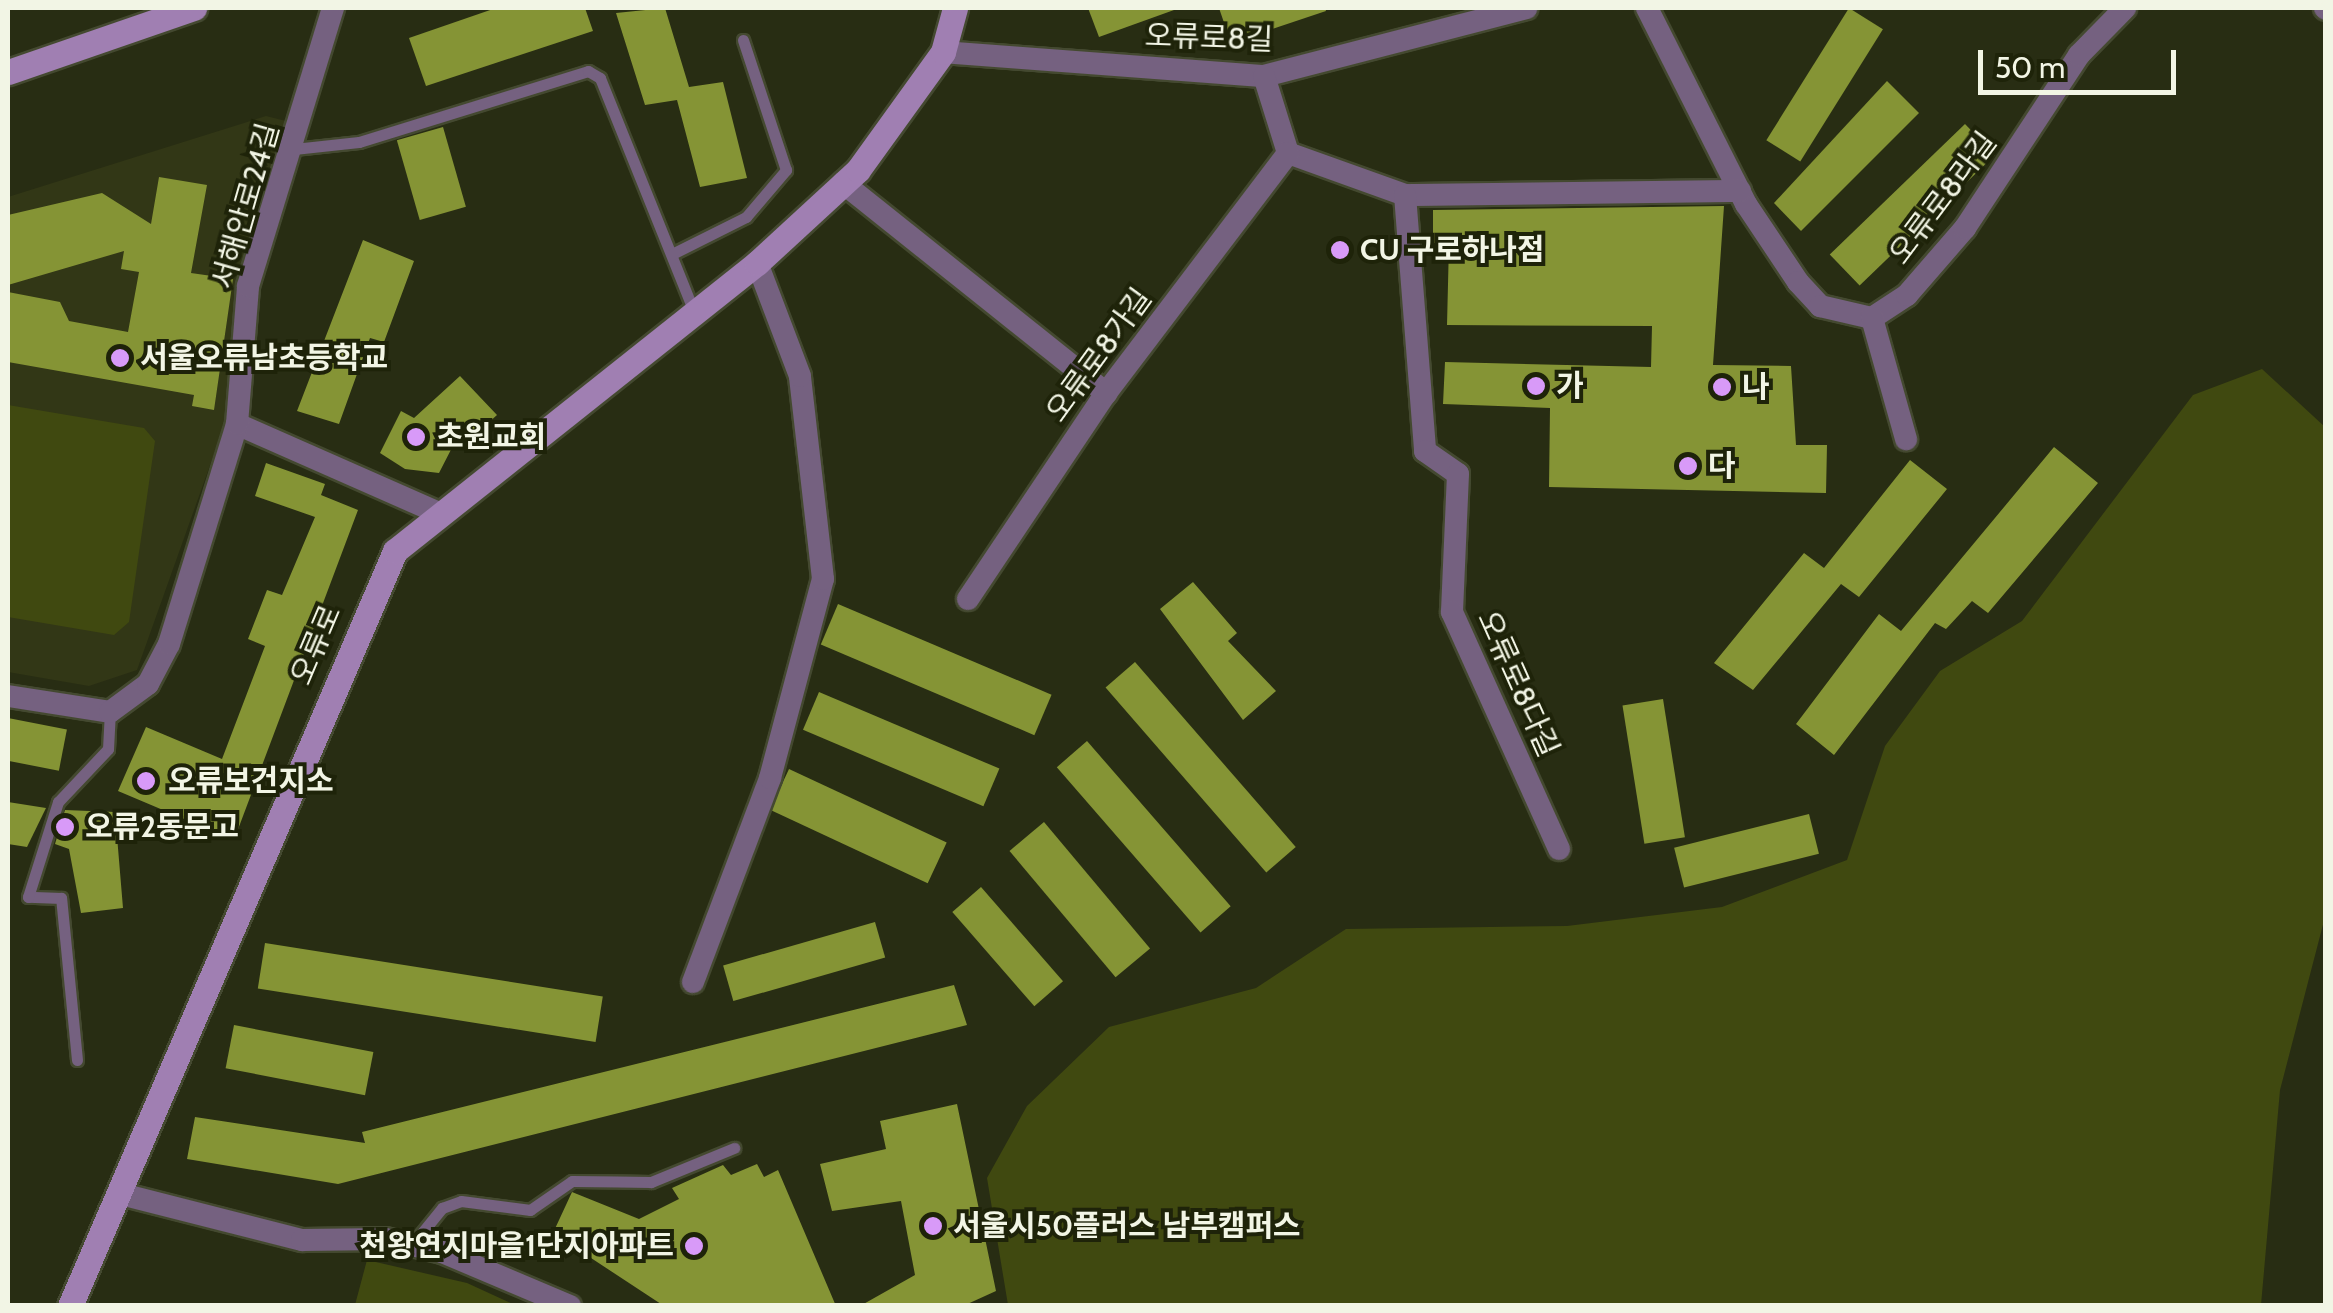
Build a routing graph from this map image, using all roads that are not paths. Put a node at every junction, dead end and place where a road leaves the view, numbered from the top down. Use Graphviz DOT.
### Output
graph roads {
  1 [pos="194,8"];
  2 [pos="333,8"];
  3 [pos="955,8"];
  4 [pos="1526,8"];
  5 [pos="1646,8"];
  6 [pos="2125,8"];
  7 [pos="744,40"];
  8 [pos="942,52"];
  9 [pos="8,72"];
  10 [pos="1264,76"];
  11 [pos="294,150"];
  12 [pos="1288,153"];
  13 [pos="843,184"];
  14 [pos="1740,191"];
  15 [pos="1404,195"];
  16 [pos="672,254"];
  17 [pos="758,262"];
  18 [pos="693,308"];
  19 [pos="1872,318"];
  20 [pos="1106,393"];
  21 [pos="237,424"];
  22 [pos="1906,439"];
  23 [pos="439,513"];
  24 [pos="968,599"];
  25 [pos="8,696"];
  26 [pos="110,712"];
  27 [pos="1558,848"];
  28 [pos="693,982"];
  29 [pos="77,1060"];
  30 [pos="734,1148"];
  31 [pos="121,1194"];
  32 [pos="412,1246"];
  33 [pos="70,1306"];
  34 [pos="570,1306"];
  1 -- 9 [label="main road"];
  2 -- 11 [label="street, 서해안로24길"];
  3 -- 8 [label="main road, 오류로"];
  4 -- 10 [label="street, 오류로8길"];
  5 -- 14 [label="street"];
  6 -- 19 [label="street, 오류로8라길"];
  7 -- 16 [label="lane"];
  8 -- 10 [label="street, 오류로8길"];
  8 -- 13 [label="main road, 오류로"];
  10 -- 12 [label="street"];
  11 -- 16 [label="lane"];
  11 -- 21 [label="street, 서해안로24길"];
  12 -- 15 [label="street"];
  12 -- 20 [label="street, 오류로8가길"];
  13 -- 17 [label="main road, 오류로"];
  13 -- 20 [label="street"];
  14 -- 15 [label="street"];
  14 -- 19 [label="street"];
  15 -- 27 [label="street, 오류로8다길"];
  16 -- 18 [label="lane"];
  17 -- 18 [label="main road, 오류로"];
  17 -- 28 [label="street"];
  18 -- 23 [label="main road, 오류로"];
  19 -- 22 [label="street"];
  20 -- 24 [label="street, 오류로8가길"];
  21 -- 23 [label="street"];
  21 -- 26 [label="street, 서해안로24길"];
  23 -- 31 [label="main road, 오류로"];
  25 -- 26 [label="street"];
  26 -- 29 [label="lane"];
  30 -- 32 [label="lane"];
  31 -- 32 [label="street"];
  31 -- 33 [label="main road, 오류로"];
  32 -- 34 [label="street"];
}
